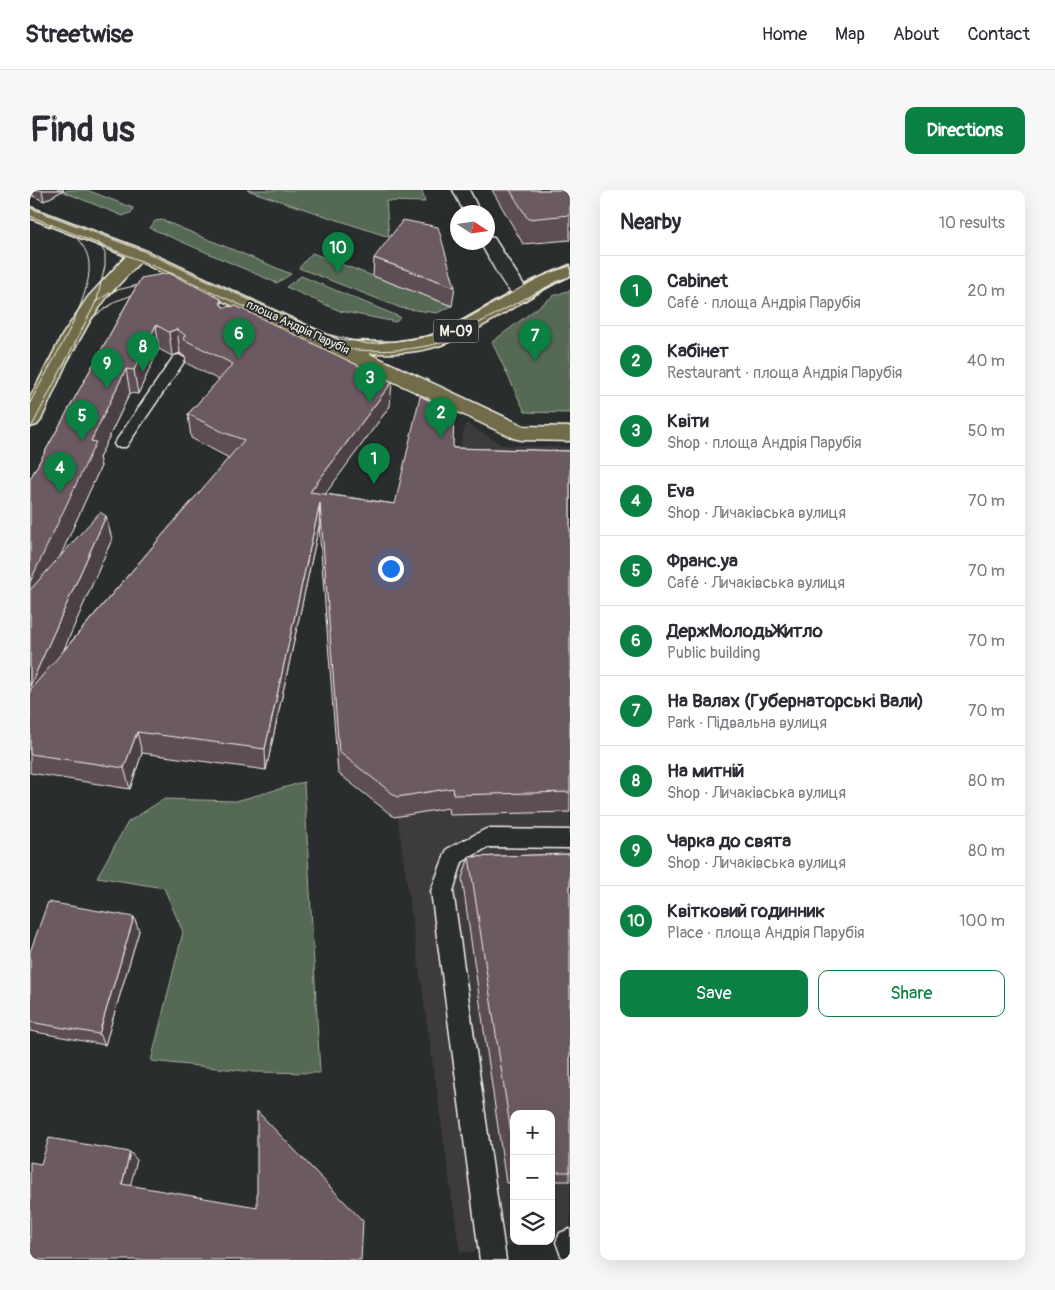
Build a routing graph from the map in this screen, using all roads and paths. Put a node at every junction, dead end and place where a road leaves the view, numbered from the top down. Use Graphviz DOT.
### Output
graph roads {
  1 [pos="460,190"];
  2 [pos="468,205"];
  3 [pos="30,212"];
  4 [pos="493,250"];
  5 [pos="138,254"];
  6 [pos="570,270"];
  7 [pos="522,293"];
  8 [pos="330,342"];
  9 [pos="179,359"];
  10 [pos="30,420"];
  11 [pos="570,434"];
  12 [pos="121,444"];
  13 [pos="570,839"];
  14 [pos="570,1242"];
  15 [pos="570,1247"];
  16 [pos="493,1260"];
  1 -- 2 [label="street"];
  3 -- 5 [label="main road, площа Андрія Парубія"];
  4 -- 7 [label="street"];
  5 -- 8 [label="main road, площа Андрія Парубія / М-09"];
  5 -- 10 [label="main road"];
  6 -- 7 [label="main road, М-09"];
  7 -- 8 [label="main road, М-09"];
  8 -- 11 [label="main road, площа Андрія Парубія / М-09"];
  9 -- 12 [label="lane"];
  13 -- 16 [label="lane"];
  14 -- 15 [label="lane"];
}
